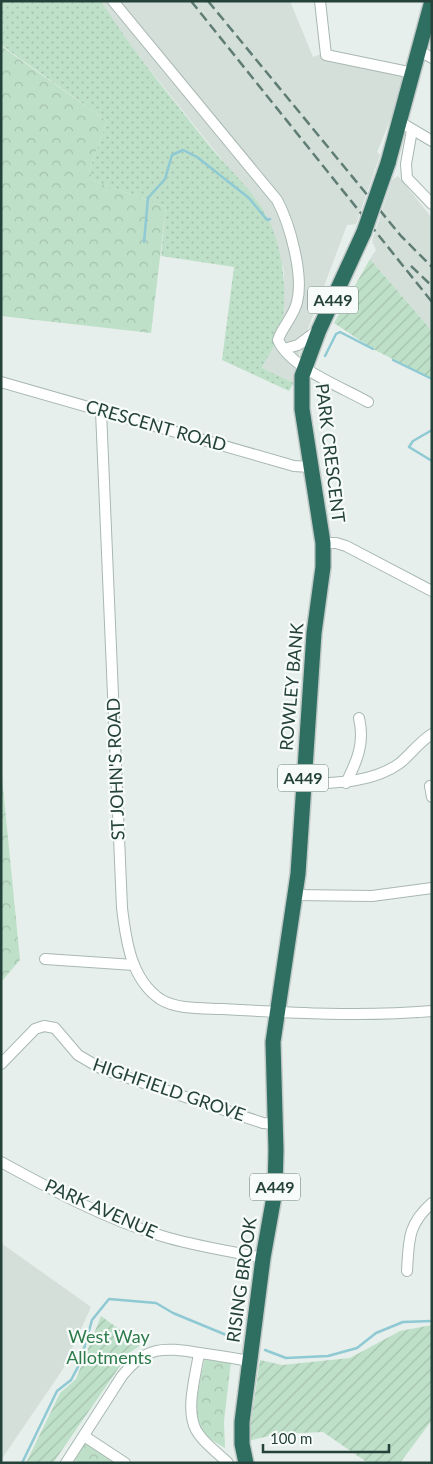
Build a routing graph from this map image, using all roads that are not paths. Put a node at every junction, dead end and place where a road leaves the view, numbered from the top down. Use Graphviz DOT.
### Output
graph roads {
  1 [pos="113,1"];
  2 [pos="320,1"];
  3 [pos="432,1"];
  4 [pos="426,54"];
  5 [pos="413,73"];
  6 [pos="406,126"];
  7 [pos="432,141"];
  8 [pos="432,204"];
  9 [pos="319,330"];
  10 [pos="284,349"];
  11 [pos="304,368"];
  12 [pos="1,382"];
  13 [pos="368,402"];
  14 [pos="101,411"];
  15 [pos="310,467"];
  16 [pos="323,544"];
  17 [pos="432,591"];
  18 [pos="358,718"];
  19 [pos="432,734"];
  20 [pos="346,783"];
  21 [pos="303,784"];
  22 [pos="430,786"];
  23 [pos="432,797"];
  24 [pos="432,888"];
  25 [pos="296,895"];
  26 [pos="45,959"];
  27 [pos="134,965"];
  28 [pos="432,1010"];
  29 [pos="277,1012"];
  30 [pos="1,1064"];
  31 [pos="276,1124"];
  32 [pos="1,1162"];
  33 [pos="432,1203"];
  34 [pos="263,1258"];
  35 [pos="407,1271"];
  36 [pos="199,1353"];
  37 [pos="250,1361"];
  38 [pos="84,1436"];
  39 [pos="66,1463"];
  40 [pos="125,1463"];
  41 [pos="228,1463"];
  42 [pos="246,1463"];
  1 -- 10 [label="street"];
  2 -- 5 [label="street"];
  3 -- 4 [label="highway, A449"];
  4 -- 5 [label="highway, A449"];
  5 -- 6 [label="highway, A449"];
  6 -- 7 [label="street"];
  6 -- 8 [label="street"];
  6 -- 9 [label="highway, A449, bridge"];
  9 -- 10 [label="street"];
  9 -- 11 [label="highway, A449"];
  10 -- 11 [label="street"];
  11 -- 13 [label="street"];
  11 -- 15 [label="highway, PARK CRESCENT / A449"];
  12 -- 14 [label="street, CRESCENT ROAD"];
  14 -- 15 [label="street, CRESCENT ROAD"];
  14 -- 27 [label="street, ST JOHN'S ROAD"];
  15 -- 16 [label="highway, PARK CRESCENT / A449"];
  16 -- 17 [label="street"];
  16 -- 21 [label="highway, ROWLEY BANK / A449"];
  18 -- 20 [label="street"];
  19 -- 20 [label="street"];
  20 -- 21 [label="street"];
  21 -- 25 [label="highway, ROWLEY BANK / A449"];
  22 -- 23 [label="street"];
  24 -- 25 [label="street"];
  25 -- 29 [label="highway, ROWLEY BANK / A449"];
  26 -- 27 [label="street"];
  27 -- 29 [label="street, ST JOHN'S ROAD"];
  28 -- 29 [label="street, ST JOHN'S ROAD"];
  29 -- 31 [label="highway, RISING BROOK / A449"];
  30 -- 31 [label="street, HIGHFIELD GROVE"];
  31 -- 34 [label="highway, RISING BROOK / A449"];
  32 -- 34 [label="street, PARK AVENUE"];
  33 -- 35 [label="street"];
  34 -- 37 [label="highway, RISING BROOK / A449"];
  36 -- 37 [label="street"];
  36 -- 38 [label="street"];
  36 -- 41 [label="street"];
  37 -- 42 [label="highway, RISING BROOK / A449"];
  38 -- 39 [label="street"];
  38 -- 40 [label="street"];
}
